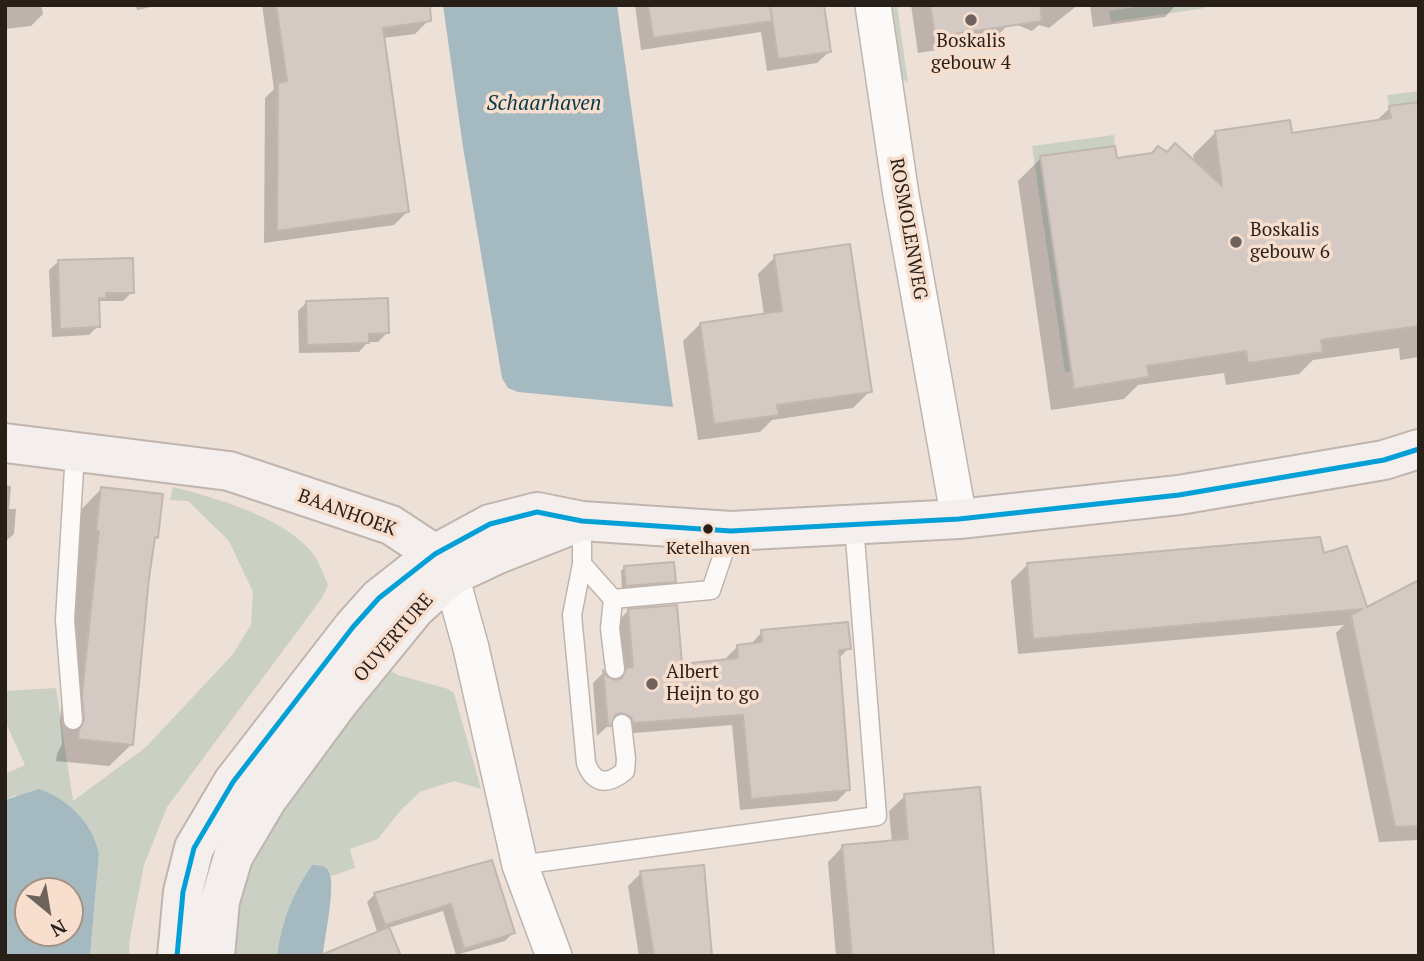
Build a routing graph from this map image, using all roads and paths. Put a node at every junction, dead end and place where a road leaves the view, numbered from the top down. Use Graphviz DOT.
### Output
graph roads {
  1 [pos="873,5"];
  2 [pos="5,443"];
  3 [pos="1419,449"];
  4 [pos="75,452"];
  5 [pos="959,519"];
  6 [pos="582,521"];
  7 [pos="854,525"];
  8 [pos="731,531"];
  9 [pos="582,564"];
  10 [pos="443,565"];
  11 [pos="613,598"];
  12 [pos="615,669"];
  13 [pos="73,720"];
  14 [pos="622,724"];
  15 [pos="520,865"];
  16 [pos="177,956"];
  17 [pos="215,956"];
  18 [pos="554,956"];
  1 -- 5 [label="street, ROSMOLENWEG"];
  2 -- 4 [label="street, BAANHOEK"];
  3 -- 5 [label="street"];
  4 -- 10 [label="street, BAANHOEK"];
  4 -- 13 [label="lane"];
  5 -- 7 [label="street"];
  6 -- 8 [label="street"];
  6 -- 9 [label="lane"];
  6 -- 10 [label="street, OUVERTURE"];
  7 -- 8 [label="street"];
  7 -- 15 [label="lane"];
  8 -- 11 [label="lane"];
  9 -- 11 [label="lane"];
  9 -- 14 [label="lane"];
  10 -- 15 [label="street"];
  10 -- 16 [label="street, OUVERTURE"];
  10 -- 17 [label="street, OUVERTURE"];
  11 -- 12 [label="lane"];
  15 -- 18 [label="street"];
}
